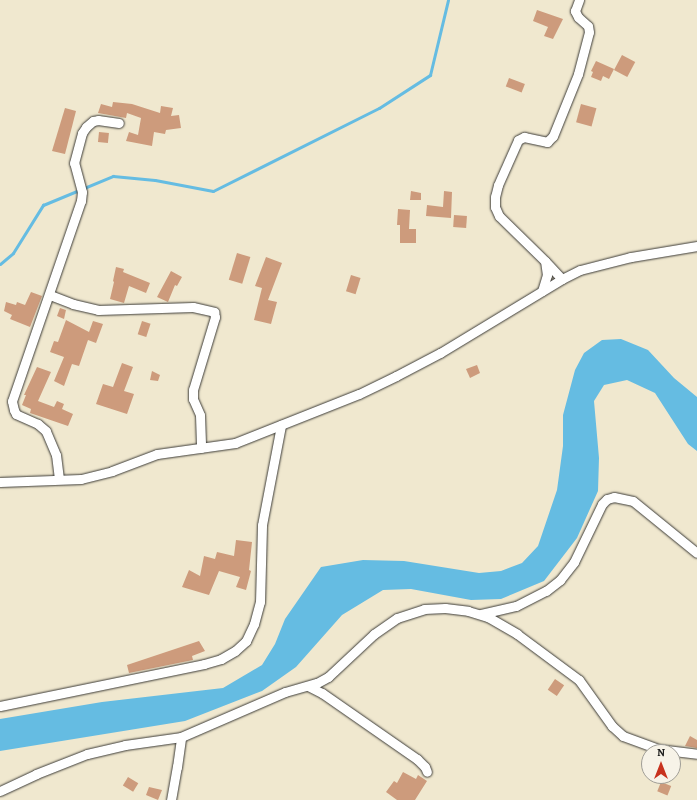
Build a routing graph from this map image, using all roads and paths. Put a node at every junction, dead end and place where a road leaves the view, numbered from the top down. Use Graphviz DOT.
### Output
graph roads {
  1 [pos="579,0"];
  2 [pos="119,123"];
  3 [pos="697,246"];
  4 [pos="545,261"];
  5 [pos="562,279"];
  6 [pos="542,291"];
  7 [pos="50,295"];
  8 [pos="281,425"];
  9 [pos="201,448"];
  10 [pos="59,479"];
  11 [pos="0,482"];
  12 [pos="697,554"];
  13 [pos="480,614"];
  14 [pos="308,686"];
  15 [pos="0,706"];
  16 [pos="181,737"];
  17 [pos="697,754"];
  18 [pos="427,772"];
  19 [pos="0,791"];
  20 [pos="171,800"];
  1 -- 4 [label="street"];
  2 -- 7 [label="street"];
  3 -- 5 [label="street"];
  4 -- 5 [label="street"];
  4 -- 6 [label="street"];
  5 -- 6 [label="street"];
  6 -- 8 [label="street"];
  7 -- 9 [label="street"];
  7 -- 10 [label="street"];
  8 -- 9 [label="street"];
  8 -- 15 [label="street"];
  9 -- 10 [label="street"];
  10 -- 11 [label="street"];
  12 -- 13 [label="street"];
  13 -- 14 [label="street"];
  13 -- 17 [label="street"];
  14 -- 16 [label="street"];
  14 -- 18 [label="street"];
  16 -- 19 [label="street"];
  16 -- 20 [label="street"];
}
